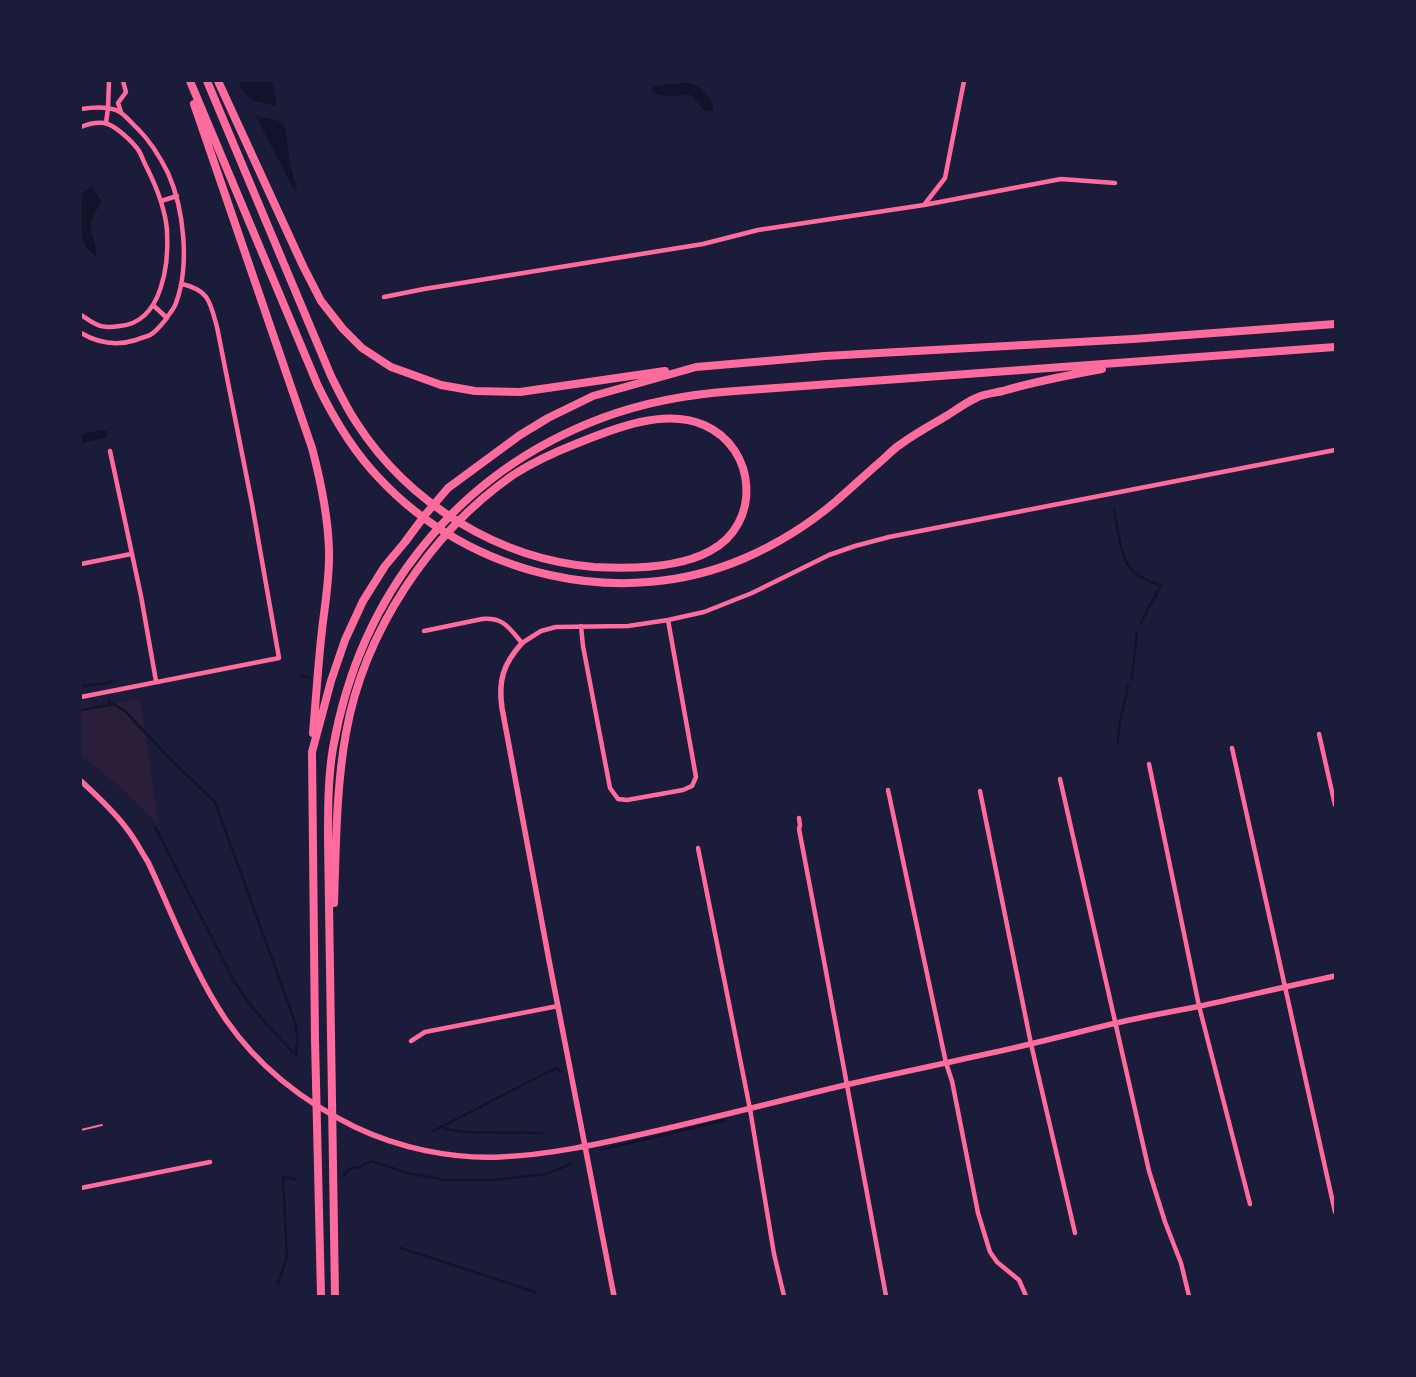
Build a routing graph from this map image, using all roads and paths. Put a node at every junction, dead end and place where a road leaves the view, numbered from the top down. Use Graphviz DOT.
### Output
graph roads {
  1 [pos="109,81"];
  2 [pos="123,81"];
  3 [pos="188,81"];
  4 [pos="207,81"];
  5 [pos="218,81"];
  6 [pos="964,81"];
  7 [pos="108,108"];
  8 [pos="81,109"];
  9 [pos="121,112"];
  10 [pos="106,123"];
  11 [pos="81,127"];
  12 [pos="1115,183"];
  13 [pos="176,196"];
  14 [pos="161,201"];
  15 [pos="924,205"];
  16 [pos="182,284"];
  17 [pos="384,297"];
  18 [pos="154,306"];
  19 [pos="81,315"];
  20 [pos="167,318"];
  21 [pos="1335,324"];
  22 [pos="81,333"];
  23 [pos="1335,347"];
  24 [pos="1136,362"];
  25 [pos="696,367"];
  26 [pos="1335,450"];
  27 [pos="110,451"];
  28 [pos="131,554"];
  29 [pos="81,564"];
  30 [pos="668,620"];
  31 [pos="581,626"];
  32 [pos="424,631"];
  33 [pos="522,643"];
  34 [pos="156,681"];
  35 [pos="81,697"];
  36 [pos="1319,734"];
  37 [pos="1232,748"];
  38 [pos="312,752"];
  39 [pos="1149,764"];
  40 [pos="1060,779"];
  41 [pos="81,781"];
  42 [pos="888,790"];
  43 [pos="980,791"];
  44 [pos="1335,805"];
  45 [pos="799,818"];
  46 [pos="698,848"];
  47 [pos="330,947"];
  48 [pos="1335,976"];
  49 [pos="1284,987"];
  50 [pos="558,1006"];
  51 [pos="1199,1006"];
  52 [pos="1116,1023"];
  53 [pos="411,1041"];
  54 [pos="1031,1044"];
  55 [pos="946,1064"];
  56 [pos="847,1085"];
  57 [pos="750,1109"];
  58 [pos="102,1126"];
  59 [pos="81,1130"];
  60 [pos="586,1146"];
  61 [pos="210,1162"];
  62 [pos="81,1188"];
  63 [pos="1250,1204"];
  64 [pos="1335,1212"];
  65 [pos="1075,1232"];
  66 [pos="321,1296"];
  67 [pos="335,1296"];
  68 [pos="614,1296"];
  69 [pos="784,1296"];
  70 [pos="886,1296"];
  71 [pos="1026,1296"];
  72 [pos="1189,1296"];
  1 -- 7 [label="street"];
  2 -- 9 [label="street"];
  3 -- 24 [label="highway"];
  3 -- 38 [label="highway"];
  4 -- 47 [label="highway"];
  5 -- 25 [label="highway"];
  6 -- 15 [label="street"];
  7 -- 8 [label="street"];
  7 -- 9 [label="street"];
  7 -- 10 [label="street"];
  9 -- 13 [label="street"];
  10 -- 11 [label="street"];
  10 -- 14 [label="street"];
  12 -- 15 [label="street"];
  13 -- 14 [label="street"];
  13 -- 16 [label="street"];
  14 -- 18 [label="street"];
  15 -- 17 [label="street"];
  16 -- 20 [label="street"];
  16 -- 34 [label="street"];
  18 -- 19 [label="street"];
  18 -- 20 [label="street"];
  20 -- 22 [label="street"];
  21 -- 25 [label="highway"];
  23 -- 24 [label="highway"];
  24 -- 47 [label="highway"];
  25 -- 38 [label="highway"];
  26 -- 30 [label="street"];
  27 -- 28 [label="street"];
  28 -- 29 [label="street"];
  28 -- 34 [label="street"];
  30 -- 31 [label="street"];
  30 -- 31 [label="street"];
  31 -- 33 [label="street"];
  32 -- 33 [label="street"];
  33 -- 50 [label="street"];
  34 -- 35 [label="street"];
  36 -- 44 [label="street"];
  37 -- 49 [label="street"];
  38 -- 66 [label="highway"];
  39 -- 51 [label="street"];
  40 -- 52 [label="street"];
  41 -- 60 [label="street"];
  42 -- 55 [label="street"];
  43 -- 54 [label="street"];
  45 -- 56 [label="street"];
  46 -- 57 [label="street"];
  47 -- 67 [label="highway"];
  48 -- 49 [label="street"];
  49 -- 51 [label="street"];
  49 -- 64 [label="street"];
  50 -- 53 [label="street"];
  50 -- 60 [label="street"];
  51 -- 52 [label="street"];
  51 -- 63 [label="street"];
  52 -- 54 [label="street"];
  52 -- 72 [label="street"];
  54 -- 55 [label="street"];
  54 -- 65 [label="street"];
  55 -- 56 [label="street"];
  55 -- 71 [label="street"];
  56 -- 57 [label="street"];
  56 -- 70 [label="street"];
  57 -- 60 [label="street"];
  57 -- 69 [label="street"];
  58 -- 59 [label="lane"];
  60 -- 68 [label="street"];
  61 -- 62 [label="street"];
}
